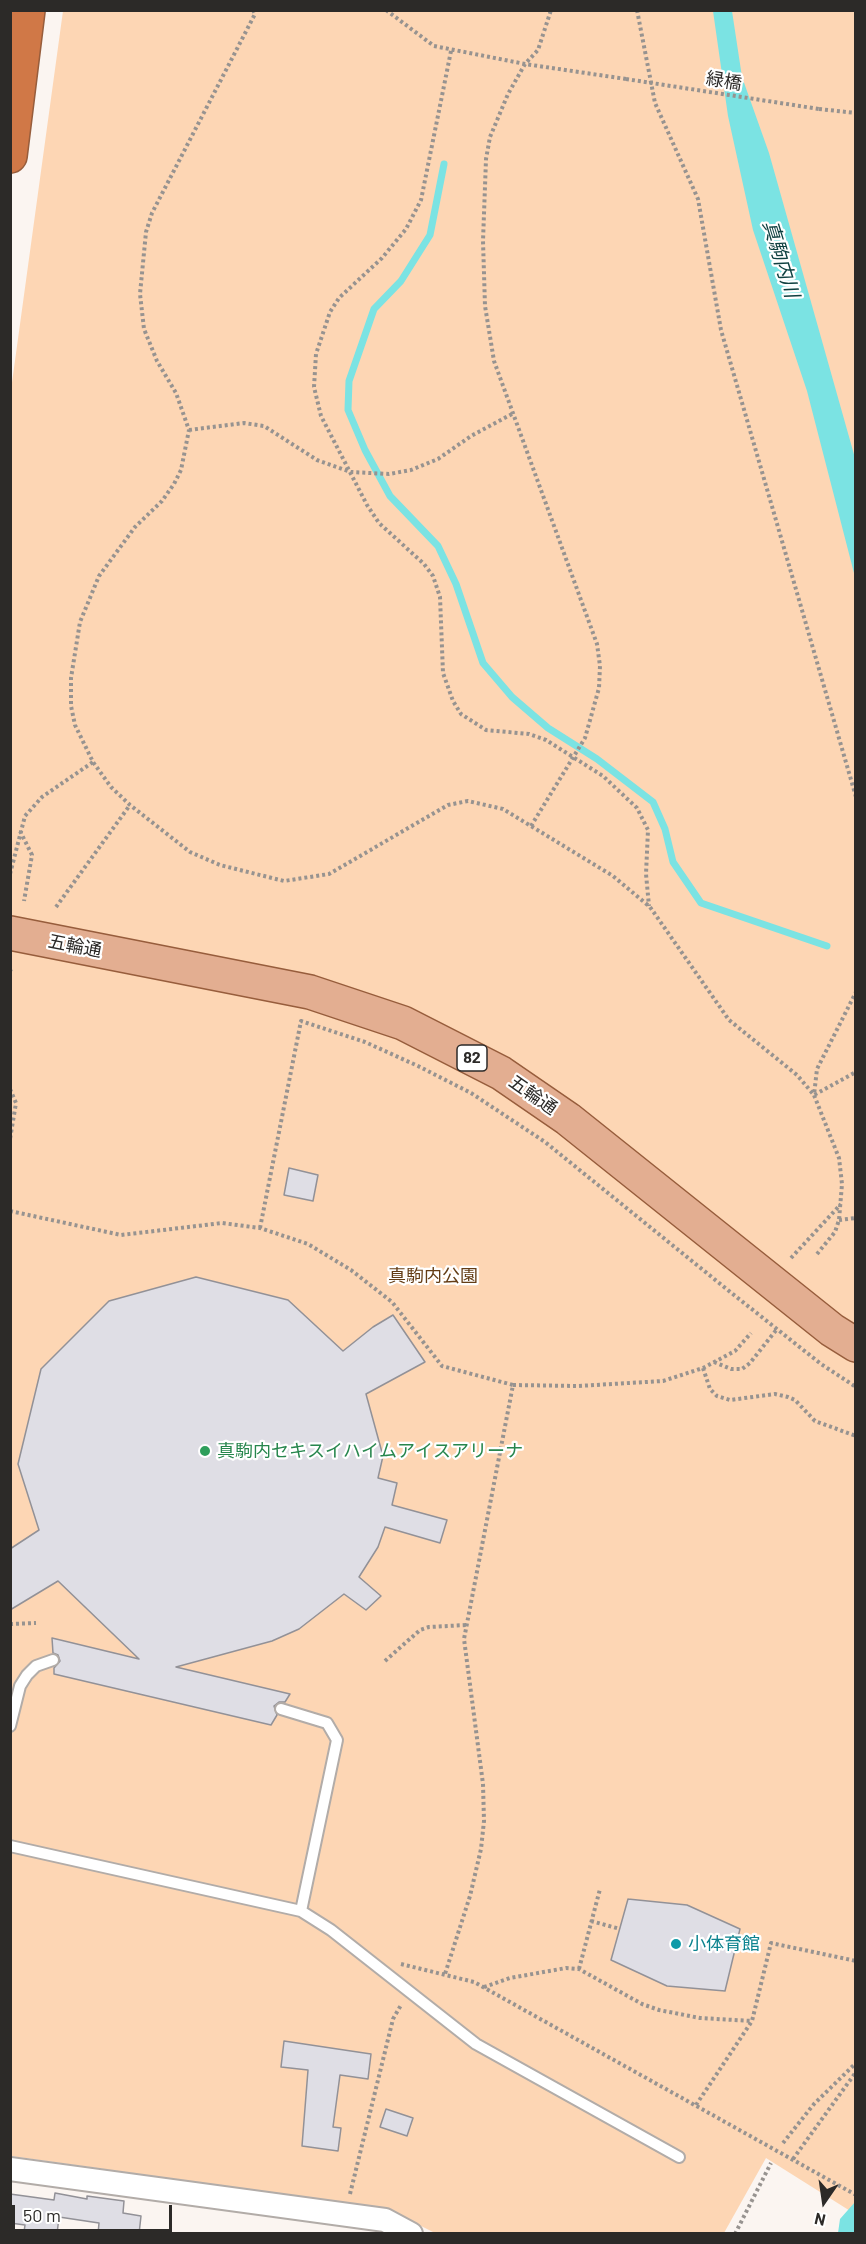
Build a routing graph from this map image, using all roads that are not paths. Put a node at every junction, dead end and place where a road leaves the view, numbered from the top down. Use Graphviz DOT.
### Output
graph roads {
  1 [pos="28,10"];
  2 [pos="10,156"];
  3 [pos="10,933"];
  4 [pos="855,1345"];
  5 [pos="53,1660"];
  6 [pos="281,1709"];
  7 [pos="10,1726"];
  8 [pos="10,1846"];
  9 [pos="301,1911"];
  10 [pos="679,2157"];
  11 [pos="10,2169"];
  12 [pos="382,2227"];
  13 [pos="411,2234"];
  1 -- 2 [label="highway"];
  3 -- 4 [label="main road, 五輪通 / 82"];
  5 -- 7 [label="lane"];
  6 -- 9 [label="lane"];
  8 -- 9 [label="lane"];
  9 -- 10 [label="lane"];
  11 -- 12 [label="street"];
  12 -- 13 [label="street"];
}
